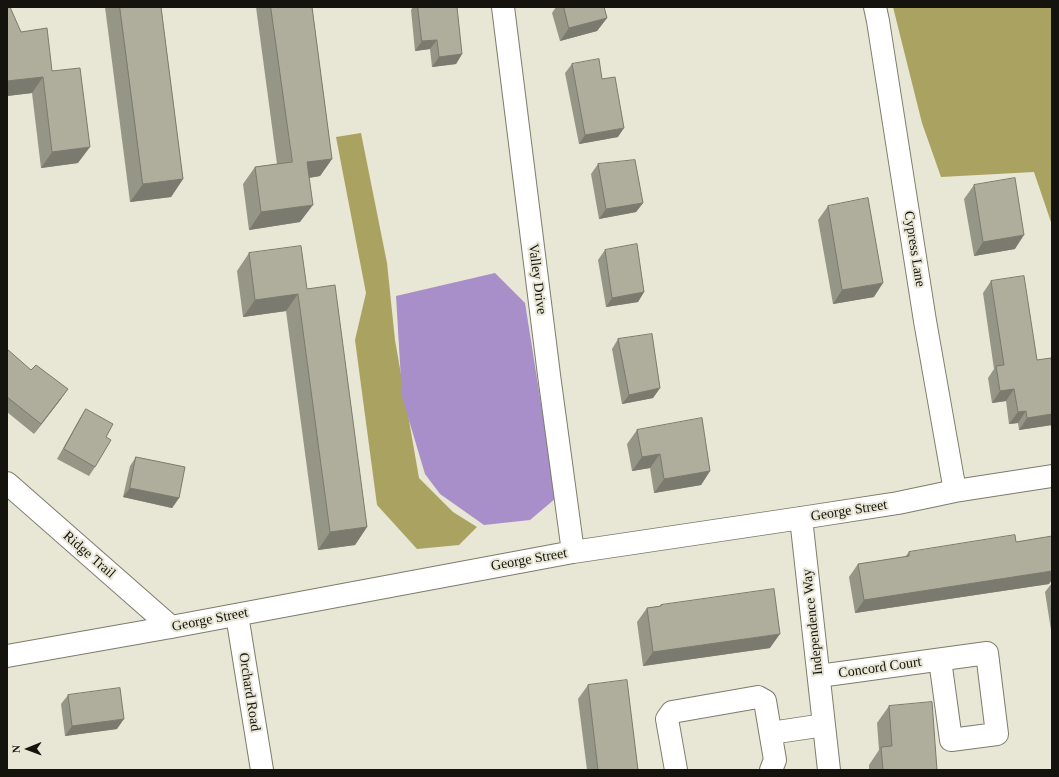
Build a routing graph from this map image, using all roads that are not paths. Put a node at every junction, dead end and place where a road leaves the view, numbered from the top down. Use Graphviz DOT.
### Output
graph roads {
  1 [pos="503,7"];
  2 [pos="875,7"];
  3 [pos="1052,476"];
  4 [pos="7,483"];
  5 [pos="955,491"];
  6 [pos="801,518"];
  7 [pos="573,552"];
  8 [pos="237,615"];
  9 [pos="171,627"];
  10 [pos="7,656"];
  11 [pos="940,660"];
  12 [pos="819,676"];
  13 [pos="824,725"];
  14 [pos="771,733"];
  15 [pos="262,770"];
  16 [pos="676,770"];
  17 [pos="771,770"];
  18 [pos="829,770"];
  1 -- 7 [label="street, Valley Drive"];
  2 -- 5 [label="street, Cypress Lane"];
  3 -- 5 [label="street, George Street"];
  4 -- 9 [label="street, Ridge Trail"];
  5 -- 6 [label="street, George Street"];
  6 -- 7 [label="street, George Street"];
  6 -- 12 [label="street, Independence Way"];
  7 -- 8 [label="street, George Street"];
  8 -- 9 [label="street, George Street"];
  8 -- 15 [label="street, Orchard Road"];
  9 -- 10 [label="street, George Street"];
  11 -- 12 [label="street, Concord Court"];
  12 -- 13 [label="street, Independence Way"];
  13 -- 14 [label="street"];
  13 -- 18 [label="street, Independence Way"];
  14 -- 16 [label="street"];
  14 -- 17 [label="street"];
}
